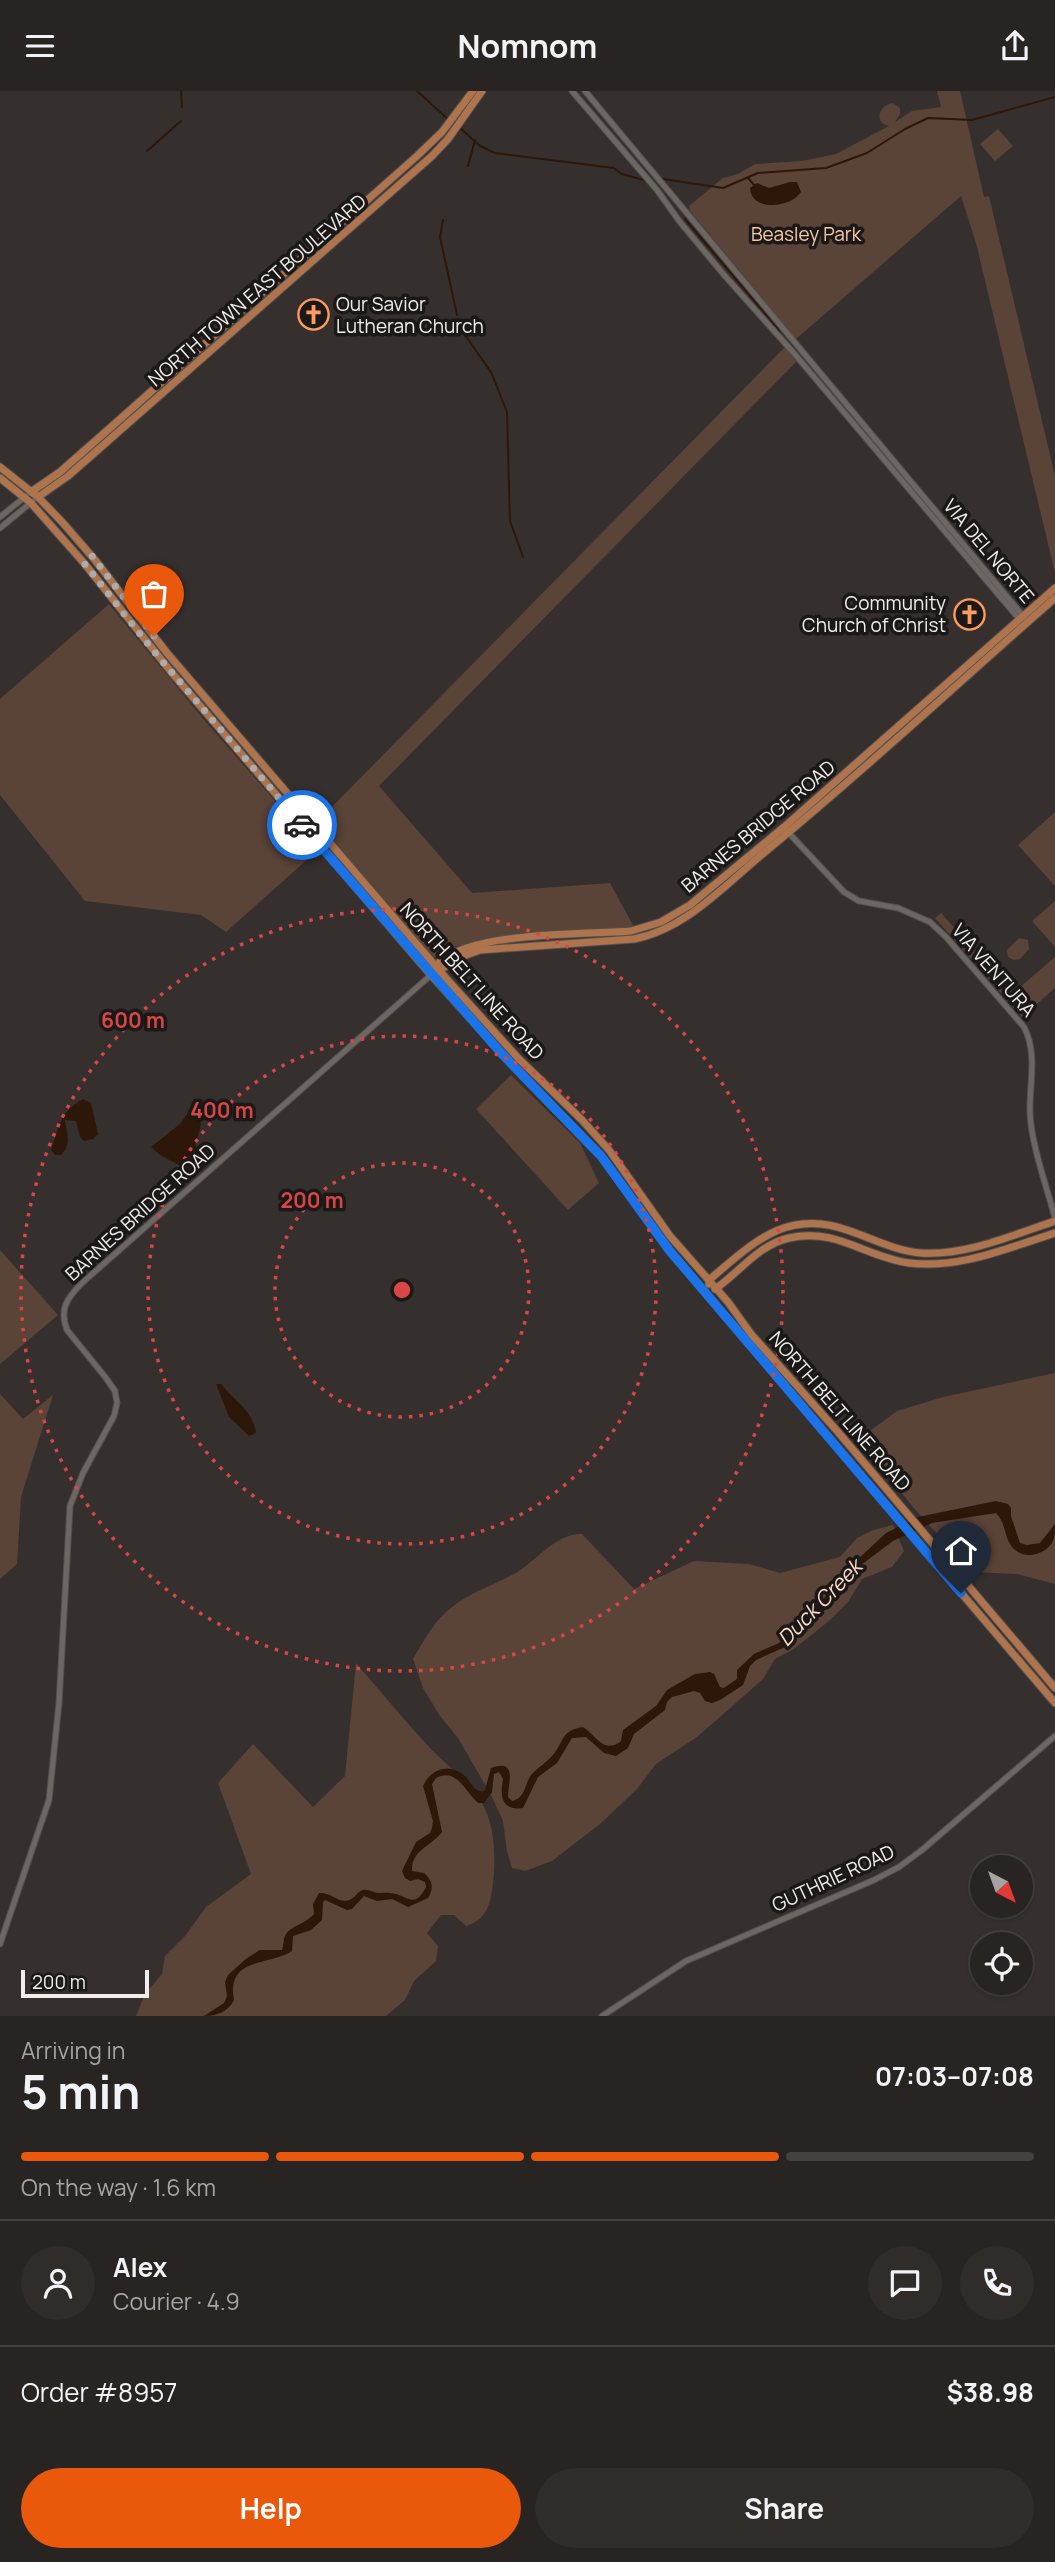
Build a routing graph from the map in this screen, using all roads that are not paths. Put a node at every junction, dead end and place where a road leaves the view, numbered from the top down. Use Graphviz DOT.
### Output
graph roads {
  1 [pos="473,91"];
  2 [pos="482,91"];
  3 [pos="572,91"];
  4 [pos="585,91"];
  5 [pos="464,112"];
  6 [pos="265,291"];
  7 [pos="271,298"];
  8 [pos="183,364"];
  9 [pos="188,371"];
  10 [pos="71,462"];
  11 [pos="0,467"];
  12 [pos="77,468"];
  13 [pos="0,478"];
  14 [pos="31,497"];
  15 [pos="0,517"];
  16 [pos="0,527"];
  17 [pos="92,556"];
  18 [pos="84,563"];
  19 [pos="1055,588"];
  20 [pos="1055,598"];
  21 [pos="1023,620"];
  22 [pos="176,670"];
  23 [pos="282,787"];
  24 [pos="275,794"];
  25 [pos="786,830"];
  26 [pos="438,968"];
  27 [pos="431,975"];
  28 [pos="507,1046"];
  29 [pos="501,1053"];
  30 [pos="609,1150"];
  31 [pos="601,1156"];
  32 [pos="1055,1220"];
  33 [pos="1055,1233"];
  34 [pos="709,1280"];
  35 [pos="716,1289"];
  36 [pos="707,1292"];
  37 [pos="743,1330"];
  38 [pos="829,1422"];
  39 [pos="822,1428"];
  40 [pos="1035,1664"];
  41 [pos="1027,1670"];
  42 [pos="1055,1688"];
  43 [pos="1055,1703"];
  44 [pos="1055,1737"];
  45 [pos="0,1944"];
  46 [pos="602,2016"];
  1 -- 5 [label="main road, NORTH TOWN EAST BOULEVARD"];
  2 -- 5 [label="main road, NORTH TOWN EAST BOULEVARD"];
  3 -- 21 [label="street, VIA DEL NORTE"];
  4 -- 21 [label="street, VIA DEL NORTE"];
  5 -- 6 [label="main road, NORTH TOWN EAST BOULEVARD"];
  5 -- 7 [label="main road, NORTH TOWN EAST BOULEVARD"];
  6 -- 7 [label="main road"];
  6 -- 8 [label="main road, NORTH TOWN EAST BOULEVARD"];
  7 -- 9 [label="main road, NORTH TOWN EAST BOULEVARD"];
  8 -- 9 [label="main road"];
  8 -- 10 [label="main road, NORTH TOWN EAST BOULEVARD"];
  9 -- 12 [label="main road, NORTH TOWN EAST BOULEVARD"];
  10 -- 12 [label="main road"];
  10 -- 14 [label="main road, NORTH TOWN EAST BOULEVARD"];
  11 -- 14 [label="main road, NORTH BELT LINE ROAD"];
  12 -- 14 [label="main road, NORTH TOWN EAST BOULEVARD"];
  13 -- 14 [label="main road, NORTH BELT LINE ROAD"];
  14 -- 15 [label="street"];
  14 -- 16 [label="street"];
  14 -- 17 [label="main road, NORTH BELT LINE ROAD"];
  14 -- 18 [label="main road, NORTH BELT LINE ROAD"];
  17 -- 18 [label="main road"];
  17 -- 22 [label="main road, NORTH BELT LINE ROAD"];
  18 -- 22 [label="main road, NORTH BELT LINE ROAD"];
  19 -- 21 [label="main road, BARNES BRIDGE ROAD"];
  20 -- 21 [label="main road, BARNES BRIDGE ROAD"];
  21 -- 25 [label="main road, BARNES BRIDGE ROAD"];
  22 -- 23 [label="main road, NORTH BELT LINE ROAD"];
  22 -- 24 [label="main road, NORTH BELT LINE ROAD"];
  23 -- 24 [label="main road"];
  23 -- 26 [label="main road, NORTH BELT LINE ROAD"];
  24 -- 27 [label="main road, NORTH BELT LINE ROAD"];
  25 -- 26 [label="main road, BARNES BRIDGE ROAD"];
  25 -- 32 [label="street, VIA VENTURA"];
  26 -- 27 [label="main road, BARNES BRIDGE ROAD"];
  26 -- 28 [label="main road, NORTH BELT LINE ROAD"];
  27 -- 29 [label="main road, NORTH BELT LINE ROAD"];
  27 -- 45 [label="street, BARNES BRIDGE ROAD"];
  28 -- 29 [label="main road"];
  28 -- 30 [label="main road, NORTH BELT LINE ROAD"];
  29 -- 31 [label="main road, NORTH BELT LINE ROAD"];
  30 -- 31 [label="main road"];
  30 -- 34 [label="main road, NORTH BELT LINE ROAD"];
  31 -- 36 [label="main road, NORTH BELT LINE ROAD"];
  32 -- 34 [label="main road"];
  33 -- 35 [label="main road"];
  34 -- 35 [label="main road, NORTH BELT LINE ROAD"];
  34 -- 36 [label="main road"];
  35 -- 36 [label="main road"];
  35 -- 37 [label="main road, NORTH BELT LINE ROAD"];
  36 -- 37 [label="main road, NORTH BELT LINE ROAD"];
  37 -- 38 [label="main road, NORTH BELT LINE ROAD"];
  37 -- 39 [label="main road, NORTH BELT LINE ROAD"];
  38 -- 39 [label="main road"];
  38 -- 40 [label="main road, NORTH BELT LINE ROAD"];
  39 -- 41 [label="main road, NORTH BELT LINE ROAD"];
  40 -- 41 [label="main road"];
  40 -- 42 [label="main road, NORTH BELT LINE ROAD"];
  41 -- 43 [label="main road, NORTH BELT LINE ROAD"];
  44 -- 46 [label="street, GUTHRIE ROAD"];
}
